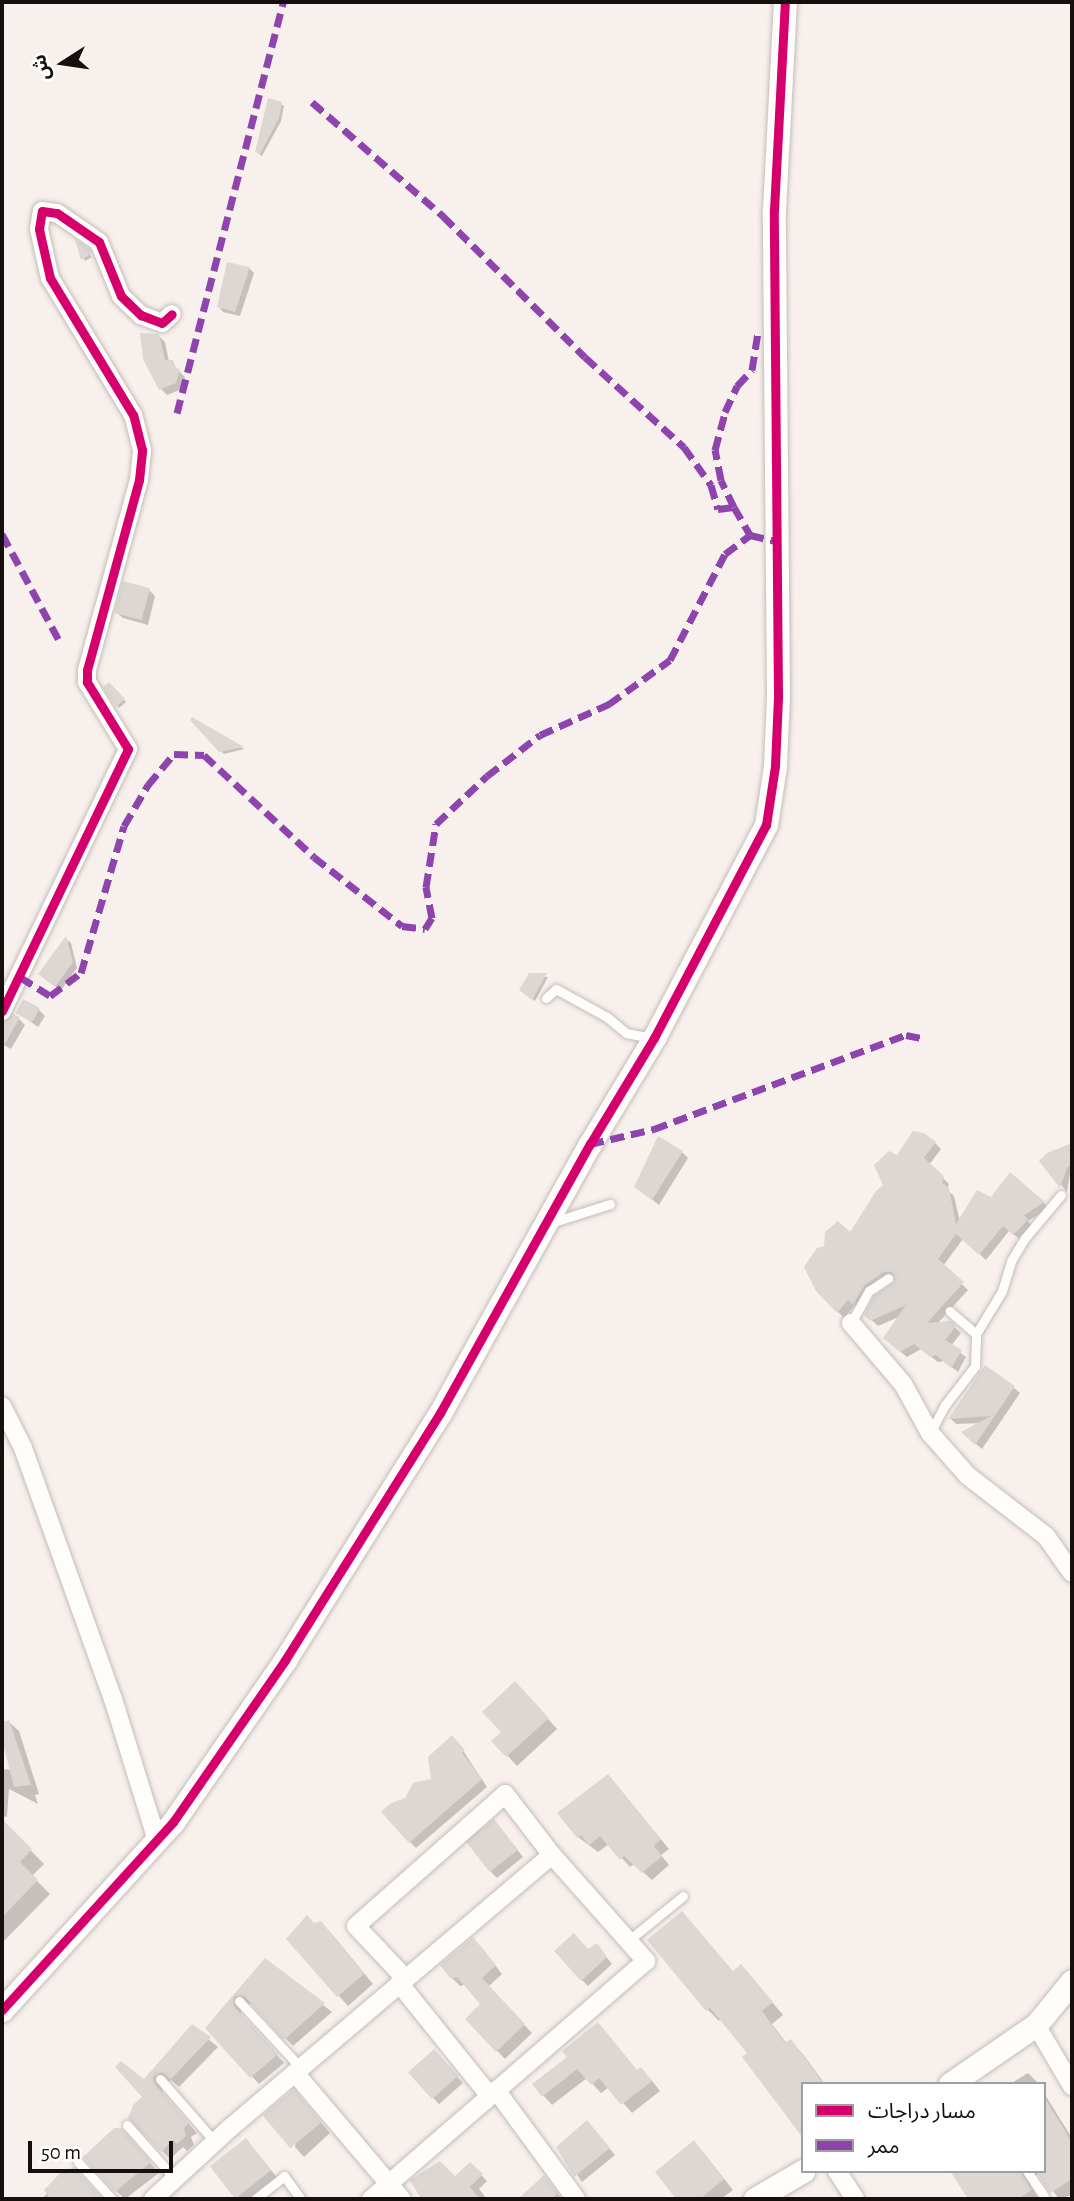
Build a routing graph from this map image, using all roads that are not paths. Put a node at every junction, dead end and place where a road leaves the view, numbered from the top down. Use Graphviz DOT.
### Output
graph roads {
  1 [pos="785,2"];
  2 [pos="172,314"];
  3 [pos="546,998"];
  4 [pos="2,1011"];
  5 [pos="654,1038"];
  6 [pos="1061,1195"];
  7 [pos="610,1204"];
  8 [pos="545,1225"];
  9 [pos="888,1278"];
  10 [pos="950,1311"];
  11 [pos="850,1323"];
  12 [pos="976,1334"];
  13 [pos="2,1406"];
  14 [pos="930,1433"];
  15 [pos="1072,1573"];
  16 [pos="157,1840"];
  17 [pos="552,1855"];
  18 [pos="683,1896"];
  19 [pos="628,1941"];
  20 [pos="402,1981"];
  21 [pos="1072,1981"];
  22 [pos="5,2000"];
  23 [pos="239,2001"];
  24 [pos="1035,2025"];
  25 [pos="298,2070"];
  26 [pos="160,2079"];
  27 [pos="960,2081"];
  28 [pos="1072,2085"];
  29 [pos="493,2093"];
  30 [pos="127,2125"];
  31 [pos="215,2142"];
  32 [pos="78,2162"];
  33 [pos="801,2172"];
  34 [pos="838,2173"];
  35 [pos="1028,2173"];
  36 [pos="175,2179"];
  37 [pos="389,2184"];
  38 [pos="1044,2196"];
  39 [pos="113,2199"];
  40 [pos="153,2199"];
  41 [pos="255,2199"];
  42 [pos="301,2199"];
  43 [pos="371,2199"];
  44 [pos="402,2199"];
  45 [pos="576,2199"];
  46 [pos="755,2199"];
  47 [pos="855,2199"];
  1 -- 5 [label="street"];
  2 -- 4 [label="street"];
  3 -- 5 [label="lane"];
  5 -- 8 [label="street"];
  6 -- 12 [label="lane"];
  7 -- 8 [label="lane"];
  8 -- 16 [label="street"];
  9 -- 11 [label="lane"];
  10 -- 12 [label="lane"];
  11 -- 14 [label="street"];
  12 -- 14 [label="lane"];
  13 -- 16 [label="street"];
  14 -- 15 [label="street"];
  16 -- 22 [label="street"];
  17 -- 19 [label="street"];
  17 -- 20 [label="street"];
  17 -- 20 [label="street"];
  18 -- 19 [label="lane"];
  19 -- 29 [label="street"];
  20 -- 25 [label="street"];
  20 -- 29 [label="street"];
  21 -- 24 [label="street"];
  23 -- 25 [label="lane"];
  24 -- 27 [label="street"];
  24 -- 28 [label="street"];
  25 -- 31 [label="street"];
  25 -- 37 [label="street"];
  26 -- 31 [label="lane"];
  29 -- 37 [label="street"];
  29 -- 45 [label="street"];
  30 -- 36 [label="lane"];
  31 -- 36 [label="street"];
  32 -- 39 [label="lane"];
  33 -- 46 [label="street"];
  34 -- 47 [label="street"];
  35 -- 38 [label="lane"];
  36 -- 40 [label="street"];
  37 -- 43 [label="street"];
  37 -- 44 [label="street"];
  41 -- 42 [label="lane"];
}
